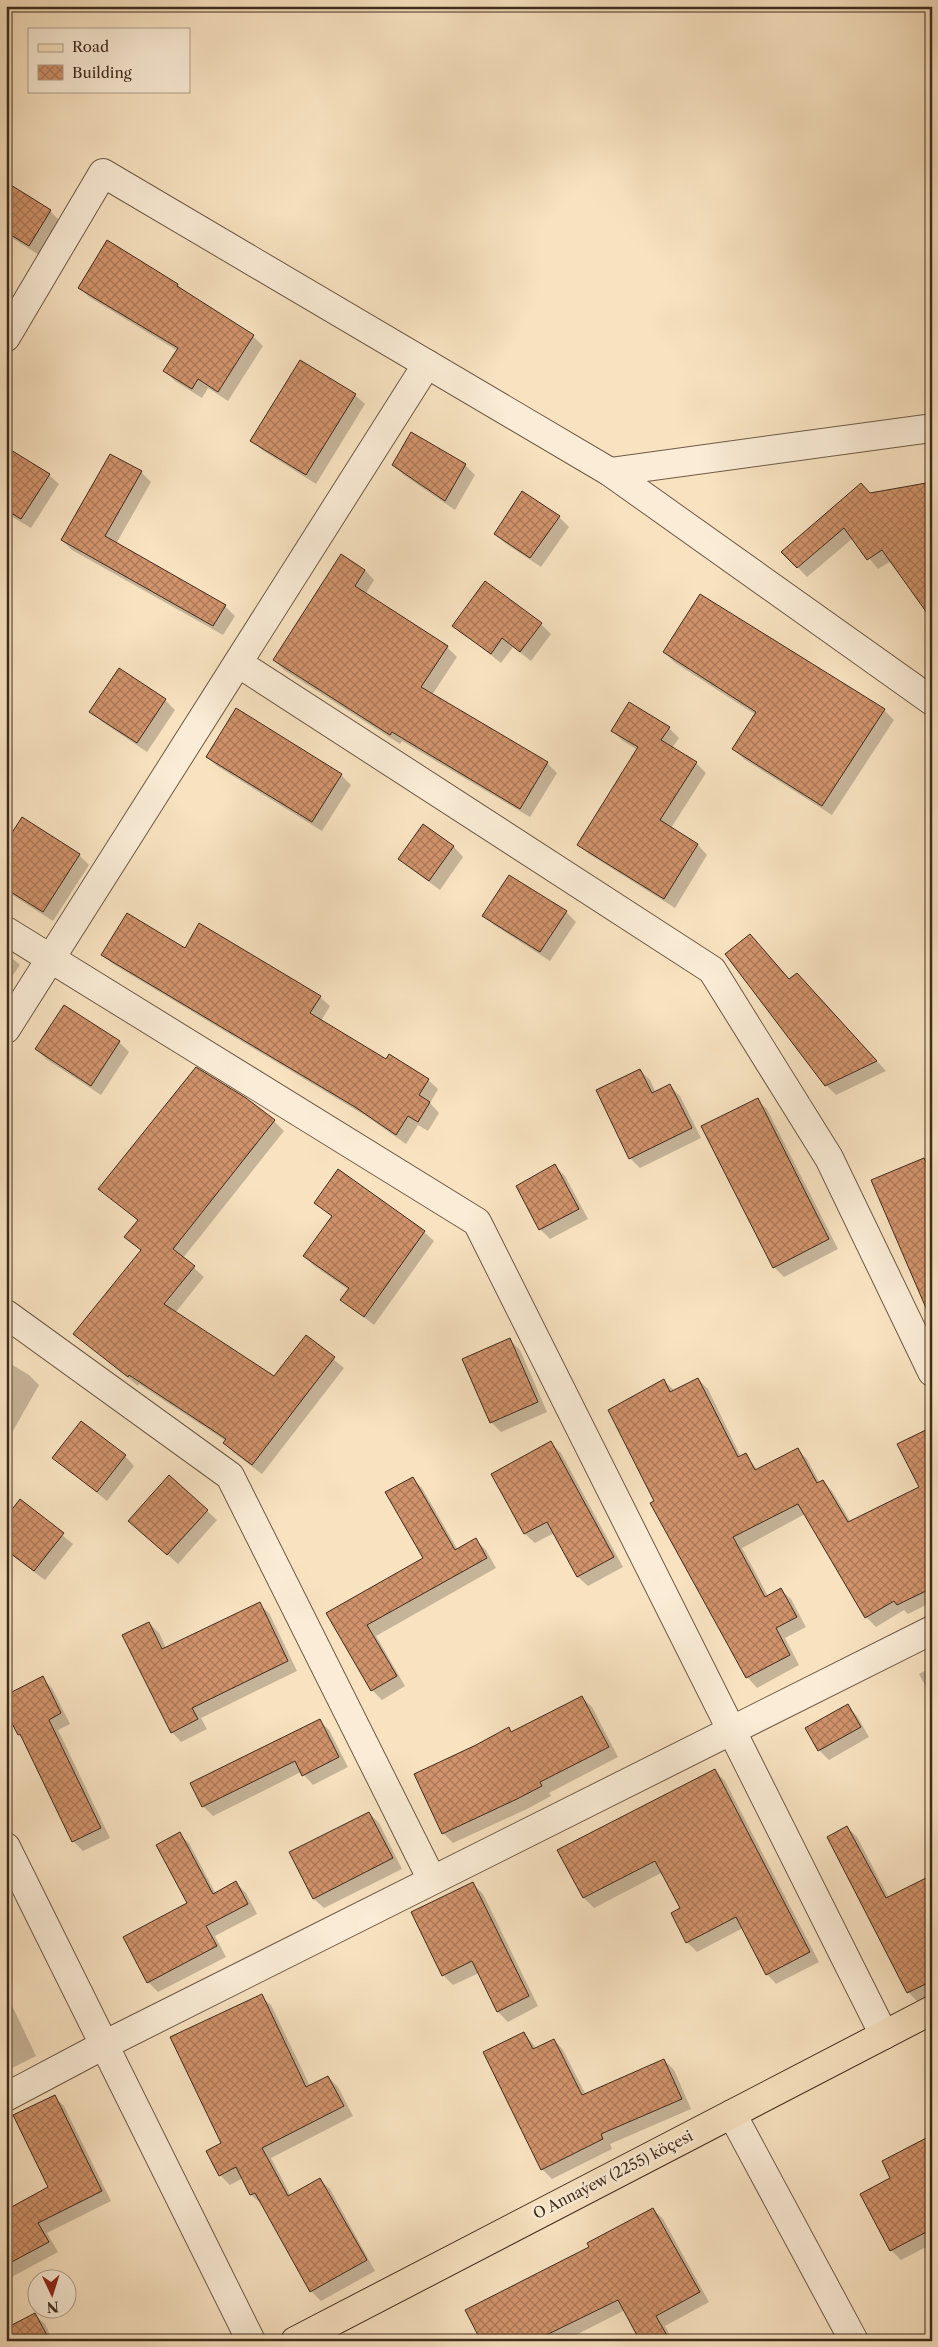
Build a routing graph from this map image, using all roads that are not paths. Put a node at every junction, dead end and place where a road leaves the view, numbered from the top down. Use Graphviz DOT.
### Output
graph roads {
  1 [pos="6,337"];
  2 [pos="427,364"];
  3 [pos="932,428"];
  4 [pos="610,472"];
  5 [pos="238,663"];
  6 [pos="932,700"];
  7 [pos="6,932"];
  8 [pos="51,959"];
  9 [pos="6,1029"];
  10 [pos="6,1314"];
  11 [pos="932,1372"];
  12 [pos="932,1630"];
  13 [pos="731,1730"];
  14 [pos="6,1847"];
  15 [pos="432,1880"];
  16 [pos="932,2010"];
  17 [pos="884,2035"];
  18 [pos="104,2045"];
  19 [pos="6,2097"];
  20 [pos="732,2114"];
  21 [pos="251,2341"];
  22 [pos="295,2341"];
  23 [pos="854,2341"];
  1 -- 2 [label="street"];
  2 -- 4 [label="street"];
  2 -- 5 [label="street"];
  3 -- 4 [label="street"];
  4 -- 6 [label="street"];
  5 -- 8 [label="street"];
  5 -- 11 [label="street"];
  7 -- 8 [label="street"];
  8 -- 9 [label="street"];
  8 -- 13 [label="street"];
  10 -- 15 [label="street"];
  12 -- 13 [label="street"];
  13 -- 15 [label="street"];
  13 -- 17 [label="street"];
  14 -- 18 [label="street"];
  15 -- 18 [label="street"];
  16 -- 17 [label="main road, O Annaýew (2255) köçesi"];
  17 -- 20 [label="main road, O Annaýew (2255) köçesi"];
  18 -- 19 [label="street"];
  18 -- 21 [label="street"];
  20 -- 22 [label="main road, O Annaýew (2255) köçesi"];
  20 -- 23 [label="street"];
}
